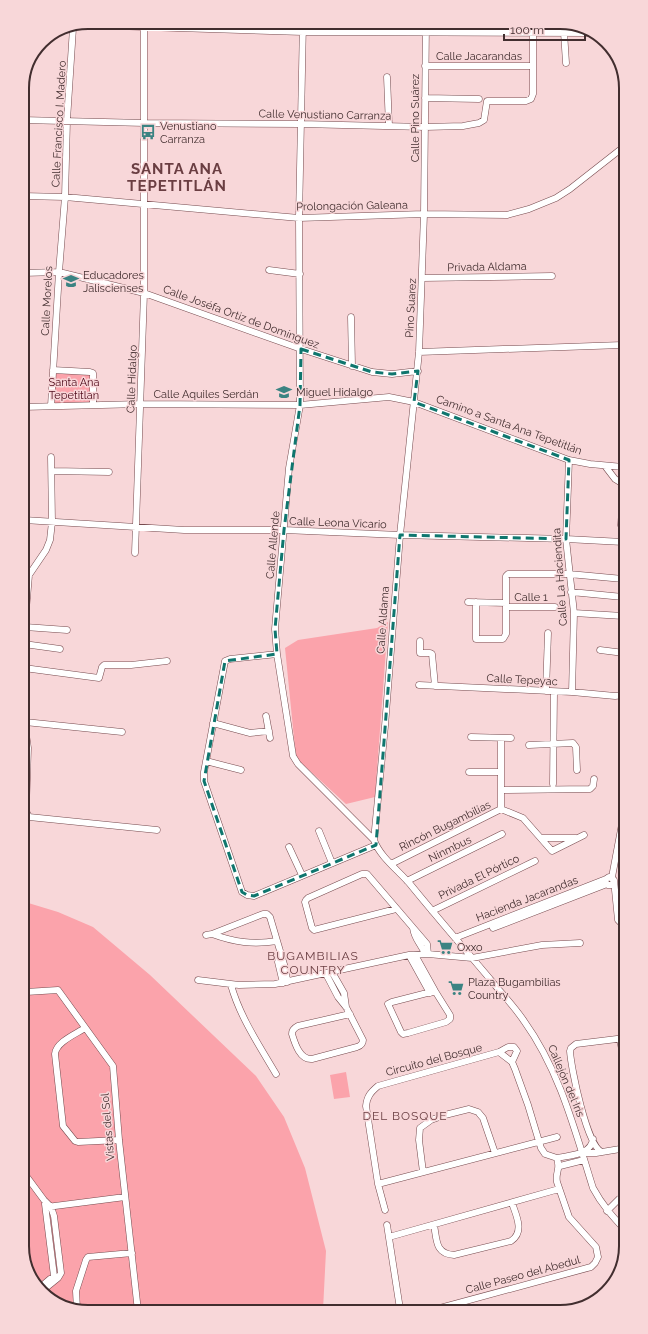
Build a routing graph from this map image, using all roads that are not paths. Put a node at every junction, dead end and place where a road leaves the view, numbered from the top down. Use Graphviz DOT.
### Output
graph roads {
  1 [pos="145,29"];
  2 [pos="244,29"];
  3 [pos="478,29"];
  4 [pos="73,31"];
  5 [pos="303,32"];
  6 [pos="363,32"];
  7 [pos="426,32"];
  8 [pos="454,32"];
  9 [pos="478,32"];
  10 [pos="505,32"];
  11 [pos="533,32"];
  12 [pos="564,32"];
  13 [pos="580,33"];
  14 [pos="566,63"];
  15 [pos="426,66"];
  16 [pos="533,66"];
  17 [pos="387,77"];
  18 [pos="425,98"];
  19 [pos="479,99"];
  20 [pos="29,120"];
  21 [pos="67,120"];
  22 [pos="145,123"];
  23 [pos="301,124"];
  24 [pos="389,126"];
  25 [pos="426,128"];
  26 [pos="619,151"];
  27 [pos="29,196"];
  28 [pos="65,197"];
  29 [pos="145,205"];
  30 [pos="424,214"];
  31 [pos="299,218"];
  32 [pos="269,270"];
  33 [pos="59,272"];
  34 [pos="29,273"];
  35 [pos="300,274"];
  36 [pos="552,276"];
  37 [pos="422,278"];
  38 [pos="144,293"];
  39 [pos="351,317"];
  40 [pos="619,345"];
  41 [pos="300,349"];
  42 [pos="419,352"];
  43 [pos="352,366"];
  44 [pos="53,370"];
  45 [pos="418,371"];
  46 [pos="414,402"];
  47 [pos="141,404"];
  48 [pos="92,405"];
  49 [pos="300,405"];
  50 [pos="51,406"];
  51 [pos="29,407"];
  52 [pos="51,457"];
  53 [pos="569,460"];
  54 [pos="605,466"];
  55 [pos="619,467"];
  56 [pos="52,471"];
  57 [pos="109,472"];
  58 [pos="619,482"];
  59 [pos="29,520"];
  60 [pos="52,522"];
  61 [pos="136,527"];
  62 [pos="284,530"];
  63 [pos="400,535"];
  64 [pos="566,539"];
  65 [pos="619,542"];
  66 [pos="135,553"];
  67 [pos="569,574"];
  68 [pos="29,575"];
  69 [pos="619,579"];
  70 [pos="571,592"];
  71 [pos="619,597"];
  72 [pos="468,602"];
  73 [pos="476,602"];
  74 [pos="506,605"];
  75 [pos="555,607"];
  76 [pos="574,613"];
  77 [pos="619,616"];
  78 [pos="29,627"];
  79 [pos="67,630"];
  80 [pos="548,633"];
  81 [pos="420,640"];
  82 [pos="29,645"];
  83 [pos="60,649"];
  84 [pos="600,650"];
  85 [pos="619,652"];
  86 [pos="277,654"];
  87 [pos="167,661"];
  88 [pos="29,669"];
  89 [pos="419,685"];
  90 [pos="435,686"];
  91 [pos="546,691"];
  92 [pos="554,692"];
  93 [pos="572,692"];
  94 [pos="619,696"];
  95 [pos="266,716"];
  96 [pos="29,722"];
  97 [pos="213,723"];
  98 [pos="122,732"];
  99 [pos="471,737"];
  100 [pos="501,738"];
  101 [pos="511,738"];
  102 [pos="553,744"];
  103 [pos="529,745"];
  104 [pos="206,761"];
  105 [pos="241,770"];
  106 [pos="576,770"];
  107 [pos="469,772"];
  108 [pos="501,772"];
  109 [pos="594,779"];
  110 [pos="553,784"];
  111 [pos="501,790"];
  112 [pos="501,809"];
  113 [pos="29,816"];
  114 [pos="157,830"];
  115 [pos="319,832"];
  116 [pos="502,834"];
  117 [pos="584,835"];
  118 [pos="542,838"];
  119 [pos="577,838"];
  120 [pos="619,838"];
  121 [pos="375,842"];
  122 [pos="289,847"];
  123 [pos="535,861"];
  124 [pos="332,863"];
  125 [pos="391,864"];
  126 [pos="302,875"];
  127 [pos="407,881"];
  128 [pos="610,881"];
  129 [pos="396,909"];
  130 [pos="432,911"];
  131 [pos="619,921"];
  132 [pos="457,940"];
  133 [pos="277,941"];
  134 [pos="580,943"];
  135 [pos="426,954"];
  136 [pos="412,955"];
  137 [pos="472,958"];
  138 [pos="329,973"];
  139 [pos="198,980"];
  140 [pos="285,982"];
  141 [pos="230,985"];
  142 [pos="29,992"];
  143 [pos="433,992"];
  144 [pos="350,1014"];
  145 [pos="85,1028"];
  146 [pos="619,1039"];
  147 [pos="499,1052"];
  148 [pos="512,1062"];
  149 [pos="276,1074"];
  150 [pos="557,1137"];
  151 [pos="592,1139"];
  152 [pos="119,1140"];
  153 [pos="539,1142"];
  154 [pos="619,1149"];
  155 [pos="602,1152"];
  156 [pos="495,1153"];
  157 [pos="582,1153"];
  158 [pos="557,1158"];
  159 [pos="584,1160"];
  160 [pos="560,1166"];
  161 [pos="423,1172"];
  162 [pos="29,1180"];
  163 [pos="378,1184"];
  164 [pos="559,1190"];
  165 [pos="125,1197"];
  166 [pos="619,1200"];
  167 [pos="512,1203"];
  168 [pos="48,1207"];
  169 [pos="385,1210"];
  170 [pos="607,1211"];
  171 [pos="619,1224"];
  172 [pos="434,1225"];
  173 [pos="387,1226"];
  174 [pos="389,1237"];
  175 [pos="132,1253"];
  176 [pos="60,1263"];
  177 [pos="53,1264"];
  178 [pos="56,1277"];
  179 [pos="43,1284"];
  180 [pos="46,1287"];
  181 [pos="77,1304"];
  182 [pos="137,1305"];
  183 [pos="399,1305"];
  184 [pos="451,1305"];
  1 -- 22 [label="street, Calle Hidalgo"];
  2 -- 5 [label="street"];
  3 -- 9 [label="street"];
  4 -- 21 [label="street, Calle Francisco I. Madero"];
  5 -- 6 [label="street"];
  5 -- 23 [label="street, Calle Allende"];
  6 -- 7 [label="street"];
  7 -- 8 [label="street"];
  7 -- 15 [label="street, Calle Pino Suárez"];
  8 -- 9 [label="street"];
  9 -- 10 [label="street"];
  10 -- 11 [label="street"];
  11 -- 12 [label="street"];
  11 -- 16 [label="street"];
  12 -- 13 [label="street"];
  12 -- 14 [label="street"];
  15 -- 16 [label="street, Calle Jacarandas"];
  15 -- 18 [label="street, Calle Pino Suárez"];
  16 -- 25 [label="street, Calle Venustiano Carranza"];
  17 -- 24 [label="street"];
  18 -- 19 [label="street"];
  18 -- 25 [label="street, Calle Pino Suárez"];
  20 -- 21 [label="street, Calle Venustiano Carranza"];
  21 -- 22 [label="street, Calle Venustiano Carranza"];
  21 -- 28 [label="street, Calle Francisco I. Madero"];
  22 -- 23 [label="street, Calle Venustiano Carranza"];
  22 -- 29 [label="street, Calle Hidalgo"];
  23 -- 24 [label="street, Calle Venustiano Carranza"];
  23 -- 31 [label="street, Calle Allende"];
  24 -- 25 [label="street, Calle Venustiano Carranza"];
  25 -- 30 [label="street, Calle Pino Suárez"];
  26 -- 30 [label="street, Prolongación Galeana"];
  27 -- 28 [label="street, Prolongación Galeana"];
  28 -- 29 [label="street, Prolongación Galeana"];
  28 -- 33 [label="street, Calle Morelos"];
  29 -- 31 [label="street, Prolongación Galeana"];
  29 -- 38 [label="street, Calle Hidalgo"];
  30 -- 31 [label="street, Prolongación Galeana"];
  30 -- 37 [label="street, Pino Suarez"];
  31 -- 35 [label="street, Calle Allende"];
  32 -- 35 [label="street"];
  33 -- 34 [label="street, Calle Joséfa Ortiz de Domínguez"];
  33 -- 38 [label="street, Calle Joséfa Ortiz de Domínguez"];
  33 -- 44 [label="street, Calle Morelos"];
  35 -- 41 [label="street, Calle Allende"];
  36 -- 37 [label="street, Privada Aldama"];
  37 -- 42 [label="street, Pino Suarez"];
  38 -- 41 [label="street, Calle Joséfa Ortiz de Domínguez"];
  38 -- 47 [label="street, Calle Hidalgo"];
  39 -- 43 [label="street"];
  40 -- 42 [label="street"];
  41 -- 43 [label="street, Calle Joséfa Ortiz de Domínguez"];
  41 -- 49 [label="street, Calle Allende"];
  42 -- 45 [label="street, Pino Suarez"];
  43 -- 45 [label="street, Calle Joséfa Ortiz de Domínguez"];
  44 -- 48 [label="street"];
  44 -- 50 [label="street, Calle Morelos"];
  45 -- 46 [label="street, Pino Suarez"];
  46 -- 49 [label="street, Calle Aquiles Serdán"];
  46 -- 53 [label="street, Camino a Santa Ana Tepetitlán"];
  46 -- 63 [label="street, Calle Aldama"];
  47 -- 48 [label="street, Calle Aquiles Serdán"];
  47 -- 49 [label="street, Calle Aquiles Serdán"];
  47 -- 61 [label="street, Calle Hidalgo"];
  48 -- 50 [label="street, Calle Aquiles Serdán"];
  49 -- 62 [label="street, Calle Allende"];
  50 -- 51 [label="street, Calle Aquiles Serdán"];
  52 -- 56 [label="street"];
  53 -- 54 [label="street, Camino a Santa Ana Tepetitlán"];
  53 -- 64 [label="street, Calle La Haciendita"];
  54 -- 55 [label="street, Camino a Santa Ana Tepetitlán"];
  54 -- 58 [label="street"];
  56 -- 57 [label="street"];
  56 -- 60 [label="street"];
  59 -- 60 [label="street, Calle Leona Vicario"];
  60 -- 61 [label="street, Calle Leona Vicario"];
  60 -- 68 [label="street"];
  61 -- 62 [label="street, Calle Leona Vicario"];
  61 -- 66 [label="street, Calle Hidalgo"];
  62 -- 63 [label="street, Calle Leona Vicario"];
  62 -- 86 [label="street, Calle Allende"];
  63 -- 64 [label="street, Calle Leona Vicario"];
  63 -- 121 [label="street, Calle Aldama"];
  64 -- 65 [label="street, Calle Leona Vicario"];
  64 -- 67 [label="street, Calle La Haciendita"];
  67 -- 69 [label="street"];
  67 -- 70 [label="street, Calle La Haciendita"];
  67 -- 74 [label="street"];
  70 -- 71 [label="street"];
  70 -- 76 [label="street, Calle La Haciendita"];
  72 -- 73 [label="street, Calle 1"];
  73 -- 74 [label="street, Calle 1"];
  73 -- 74 [label="street"];
  74 -- 75 [label="street, Calle 1"];
  76 -- 77 [label="street"];
  76 -- 93 [label="street, Calle La Haciendita"];
  78 -- 79 [label="street"];
  80 -- 91 [label="street"];
  81 -- 90 [label="street"];
  82 -- 83 [label="street"];
  84 -- 85 [label="street"];
  86 -- 97 [label="street"];
  86 -- 121 [label="street, Calle Allende"];
  87 -- 88 [label="street"];
  89 -- 90 [label="street, Calle Tepeyac"];
  90 -- 91 [label="street, Calle Tepeyac"];
  91 -- 92 [label="street, Calle Tepeyac"];
  92 -- 93 [label="street, Calle Tepeyac"];
  92 -- 102 [label="street"];
  93 -- 94 [label="street, Calle Tepeyac"];
  95 -- 97 [label="street"];
  96 -- 98 [label="street"];
  97 -- 104 [label="street"];
  99 -- 100 [label="street"];
  100 -- 101 [label="street"];
  100 -- 108 [label="street"];
  102 -- 103 [label="street"];
  102 -- 106 [label="street"];
  102 -- 110 [label="street"];
  104 -- 105 [label="street"];
  104 -- 126 [label="street"];
  107 -- 108 [label="street"];
  108 -- 111 [label="street"];
  109 -- 111 [label="street"];
  111 -- 112 [label="street"];
  112 -- 118 [label="street, Rincón Bugambilias"];
  112 -- 125 [label="street, Rincón Bugambilias"];
  113 -- 114 [label="street"];
  115 -- 124 [label="street"];
  116 -- 127 [label="street, Ninmbus"];
  117 -- 119 [label="street, Rincón Bugambilias"];
  118 -- 119 [label="street"];
  118 -- 119 [label="street, Rincón Bugambilias"];
  120 -- 128 [label="street"];
  121 -- 124 [label="street"];
  121 -- 125 [label="street, Callejón del Iris"];
  122 -- 126 [label="street"];
  123 -- 130 [label="street, Privada El Pórtico"];
  124 -- 126 [label="street"];
  125 -- 127 [label="street, Callejón del Iris"];
  127 -- 130 [label="street, Callejón del Iris"];
  128 -- 131 [label="street"];
  128 -- 132 [label="street, Hacienda Jacarandas"];
  129 -- 129 [label="street"];
  129 -- 135 [label="street"];
  130 -- 132 [label="street, Callejón del Iris"];
  132 -- 137 [label="street, Callejón del Iris"];
  133 -- 133 [label="street"];
  133 -- 140 [label="street"];
  134 -- 137 [label="street"];
  135 -- 136 [label="street"];
  135 -- 137 [label="street"];
  136 -- 138 [label="street"];
  136 -- 143 [label="street"];
  137 -- 157 [label="street, Callejón del Iris"];
  138 -- 140 [label="street"];
  138 -- 144 [label="street"];
  139 -- 141 [label="street"];
  140 -- 141 [label="street"];
  141 -- 149 [label="street"];
  142 -- 145 [label="street, Vistas del Sol"];
  143 -- 143 [label="street"];
  144 -- 144 [label="street"];
  145 -- 152 [label="street, Vistas del Sol"];
  145 -- 152 [label="street"];
  146 -- 151 [label="street"];
  147 -- 148 [label="street, Circuito del Bosque"];
  147 -- 148 [label="street"];
  147 -- 163 [label="street, Circuito del Bosque"];
  148 -- 153 [label="street"];
  150 -- 153 [label="street"];
  151 -- 155 [label="street"];
  151 -- 157 [label="street"];
  152 -- 165 [label="street, Vistas del Sol"];
  153 -- 156 [label="street"];
  153 -- 158 [label="street"];
  154 -- 155 [label="street"];
  155 -- 157 [label="street"];
  156 -- 161 [label="street"];
  156 -- 161 [label="street"];
  157 -- 158 [label="street"];
  157 -- 159 [label="street, Callejón del Iris"];
  158 -- 160 [label="street, Calle Paseo del Abedul"];
  159 -- 160 [label="street"];
  159 -- 170 [label="street, Callejón del Iris"];
  160 -- 164 [label="street, Calle Paseo del Abedul"];
  161 -- 163 [label="street"];
  162 -- 168 [label="street"];
  163 -- 169 [label="street, Circuito del Bosque"];
  164 -- 167 [label="street"];
  164 -- 184 [label="street, Calle Paseo del Abedul"];
  165 -- 168 [label="street"];
  165 -- 175 [label="street, Vistas del Sol"];
  166 -- 170 [label="street"];
  167 -- 172 [label="street"];
  167 -- 172 [label="street"];
  168 -- 176 [label="street"];
  168 -- 177 [label="street"];
  170 -- 171 [label="street, Callejón del Iris"];
  172 -- 174 [label="street"];
  173 -- 174 [label="street"];
  174 -- 183 [label="street"];
  175 -- 181 [label="street"];
  175 -- 182 [label="street, Vistas del Sol"];
  176 -- 177 [label="street"];
  176 -- 178 [label="street"];
  177 -- 178 [label="street"];
  178 -- 179 [label="street"];
  178 -- 180 [label="street"];
}
